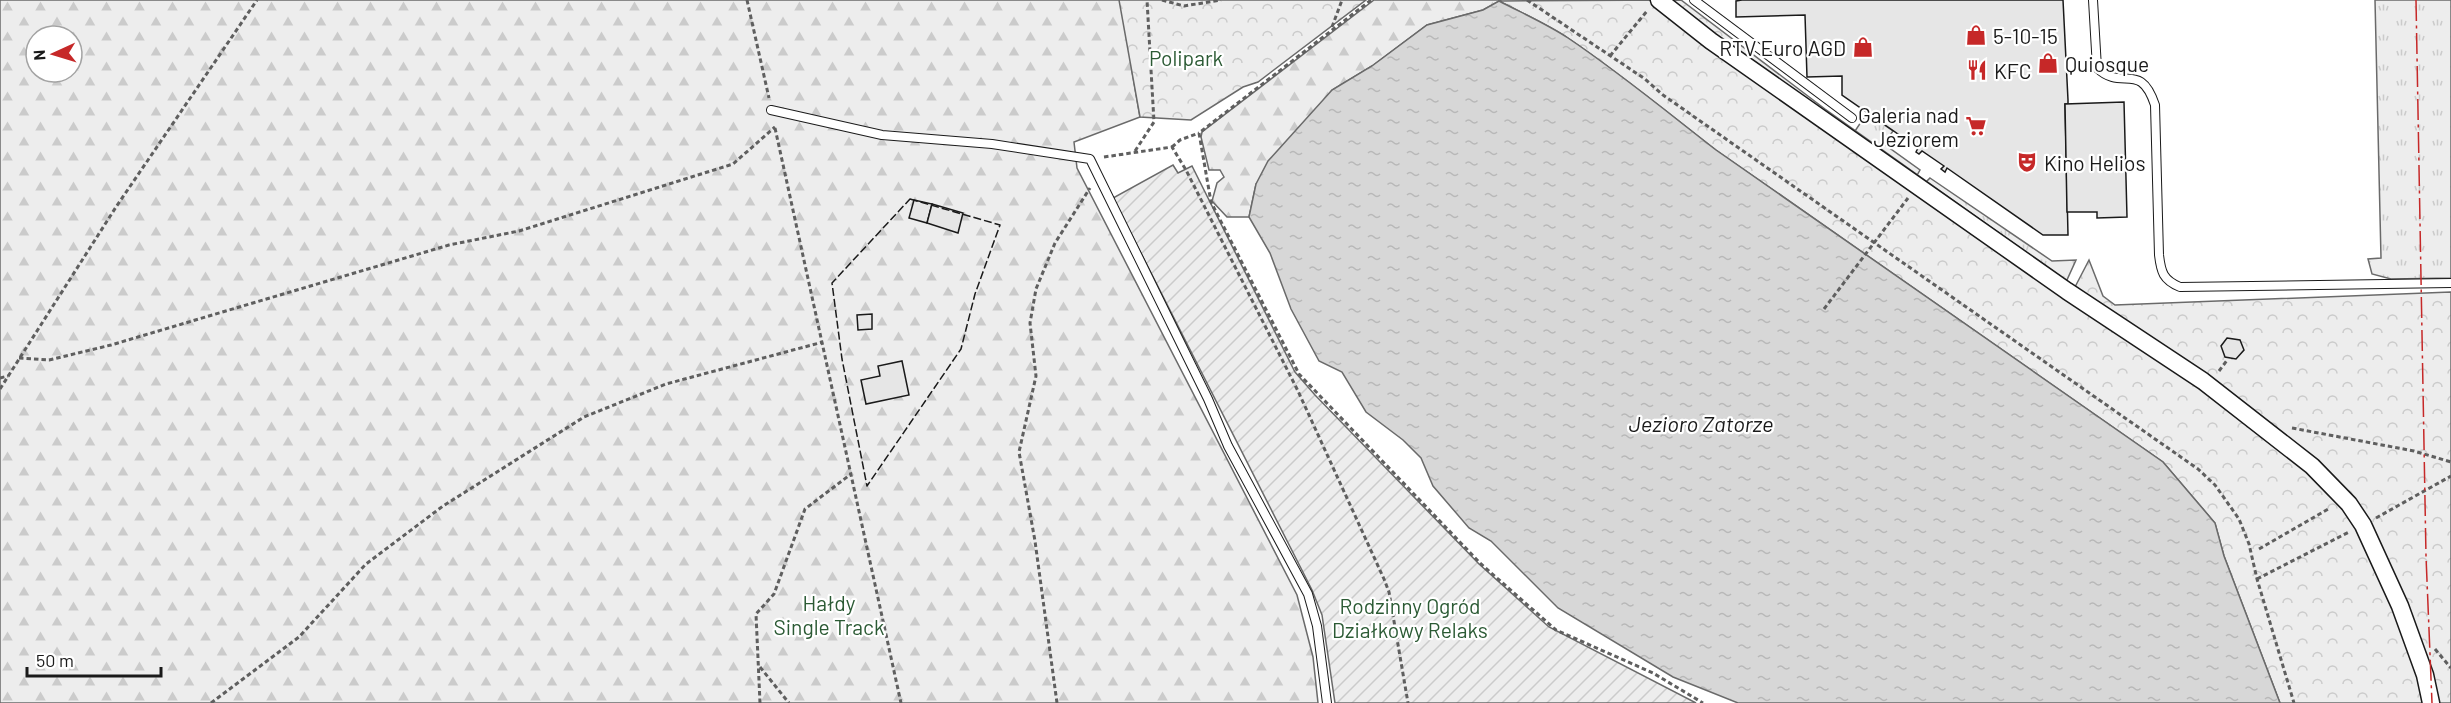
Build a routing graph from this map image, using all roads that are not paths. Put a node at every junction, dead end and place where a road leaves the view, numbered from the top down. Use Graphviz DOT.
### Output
graph roads {
  1 [pos="1694,0"];
  2 [pos="2093,0"];
  3 [pos="1654,4"];
  4 [pos="771,110"];
  5 [pos="1852,118"];
  6 [pos="2451,283"];
  7 [pos="1327,703"];
  8 [pos="2431,703"];
  1 -- 5 [label="lane"];
  2 -- 6 [label="lane"];
  3 -- 8 [label="street"];
  4 -- 7 [label="lane"];
}
